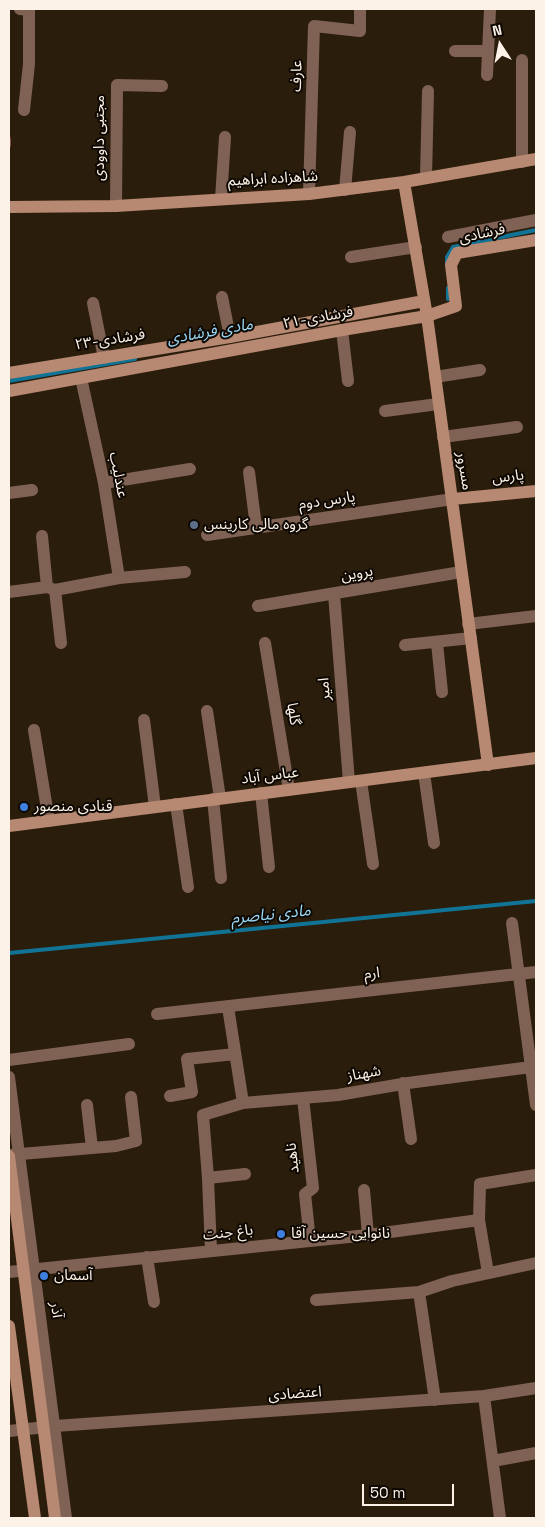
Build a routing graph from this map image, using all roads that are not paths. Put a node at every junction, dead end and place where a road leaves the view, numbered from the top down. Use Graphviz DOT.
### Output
graph roads {
  1 [pos="20,9"];
  2 [pos="360,9"];
  3 [pos="490,9"];
  4 [pos="455,51"];
  5 [pos="487,51"];
  6 [pos="522,60"];
  7 [pos="487,75"];
  8 [pos="162,86"];
  9 [pos="428,91"];
  10 [pos="24,110"];
  11 [pos="350,132"];
  12 [pos="225,136"];
  13 [pos="536,159"];
  14 [pos="522,162"];
  15 [pos="426,178"];
  16 [pos="404,182"];
  17 [pos="345,190"];
  18 [pos="309,194"];
  19 [pos="221,199"];
  20 [pos="116,206"];
  21 [pos="9,207"];
  22 [pos="536,220"];
  23 [pos="448,237"];
  24 [pos="536,240"];
  25 [pos="416,247"];
  26 [pos="350,257"];
  27 [pos="222,297"];
  28 [pos="424,301"];
  29 [pos="93,303"];
  30 [pos="427,316"];
  31 [pos="342,330"];
  32 [pos="230,337"];
  33 [pos="104,358"];
  34 [pos="480,370"];
  35 [pos="9,373"];
  36 [pos="435,377"];
  37 [pos="81,378"];
  38 [pos="348,381"];
  39 [pos="9,391"];
  40 [pos="438,404"];
  41 [pos="384,411"];
  42 [pos="517,426"];
  43 [pos="443,437"];
  44 [pos="190,469"];
  45 [pos="249,472"];
  46 [pos="104,483"];
  47 [pos="32,490"];
  48 [pos="536,491"];
  49 [pos="9,492"];
  50 [pos="452,500"];
  51 [pos="256,528"];
  52 [pos="207,535"];
  53 [pos="42,536"];
  54 [pos="185,572"];
  55 [pos="461,572"];
  56 [pos="119,578"];
  57 [pos="51,588"];
  58 [pos="9,592"];
  59 [pos="334,594"];
  60 [pos="258,606"];
  61 [pos="536,616"];
  62 [pos="468,624"];
  63 [pos="471,638"];
  64 [pos="60,643"];
  65 [pos="265,643"];
  66 [pos="438,643"];
  67 [pos="405,646"];
  68 [pos="442,692"];
  69 [pos="207,711"];
  70 [pos="144,720"];
  71 [pos="34,730"];
  72 [pos="536,758"];
  73 [pos="488,765"];
  74 [pos="424,773"];
  75 [pos="355,781"];
  76 [pos="288,790"];
  77 [pos="261,793"];
  78 [pos="216,799"];
  79 [pos="176,804"];
  80 [pos="155,807"];
  81 [pos="49,821"];
  82 [pos="9,826"];
  83 [pos="434,844"];
  84 [pos="373,864"];
  85 [pos="269,867"];
  86 [pos="221,878"];
  87 [pos="188,887"];
  88 [pos="512,923"];
  89 [pos="536,972"];
  90 [pos="520,974"];
  91 [pos="228,1007"];
  92 [pos="157,1014"];
  93 [pos="129,1044"];
  94 [pos="235,1054"];
  95 [pos="9,1060"];
  96 [pos="531,1066"];
  97 [pos="9,1077"];
  98 [pos="403,1084"];
  99 [pos="170,1096"];
  100 [pos="132,1097"];
  101 [pos="303,1098"];
  102 [pos="536,1099"];
  103 [pos="243,1103"];
  104 [pos="87,1105"];
  105 [pos="411,1139"];
  106 [pos="92,1148"];
  107 [pos="12,1155"];
  108 [pos="245,1174"];
  109 [pos="536,1175"];
  110 [pos="208,1178"];
  111 [pos="364,1190"];
  112 [pos="479,1220"];
  113 [pos="368,1235"];
  114 [pos="310,1241"];
  115 [pos="211,1251"];
  116 [pos="147,1257"];
  117 [pos="536,1263"];
  118 [pos="28,1269"];
  119 [pos="9,1272"];
  120 [pos="488,1272"];
  121 [pos="419,1292"];
  122 [pos="316,1300"];
  123 [pos="154,1302"];
  124 [pos="9,1326"];
  125 [pos="11,1352"];
  126 [pos="536,1388"];
  127 [pos="484,1396"];
  128 [pos="435,1400"];
  129 [pos="49,1427"];
  130 [pos="24,1430"];
  131 [pos="9,1432"];
  132 [pos="536,1453"];
  133 [pos="493,1461"];
  134 [pos="35,1518"];
  135 [pos="55,1518"];
  136 [pos="66,1518"];
  137 [pos="500,1518"];
  1 -- 10 [label="street"];
  2 -- 18 [label="street, عارف"];
  3 -- 5 [label="street"];
  4 -- 5 [label="street"];
  5 -- 7 [label="street"];
  6 -- 14 [label="street"];
  8 -- 20 [label="street, مجتبی داوودی"];
  9 -- 15 [label="street"];
  11 -- 17 [label="street"];
  12 -- 19 [label="street"];
  13 -- 14 [label="street, شاهزاده ابراهیم"];
  14 -- 15 [label="street, شاهزاده ابراهیم"];
  15 -- 16 [label="street, شاهزاده ابراهیم"];
  16 -- 17 [label="street, شاهزاده ابراهیم"];
  16 -- 25 [label="street, مسرور"];
  17 -- 18 [label="street, شاهزاده ابراهیم"];
  18 -- 19 [label="street, شاهزاده ابراهیم"];
  19 -- 20 [label="street, شاهزاده ابراهیم"];
  20 -- 21 [label="street, شاهزاده ابراهیم"];
  22 -- 23 [label="street"];
  24 -- 30 [label="street, فرشادی"];
  25 -- 26 [label="street"];
  25 -- 28 [label="street, مسرور"];
  27 -- 32 [label="street"];
  28 -- 30 [label="street, مسرور"];
  28 -- 32 [label="street, ۲۳-فرشادی"];
  29 -- 33 [label="street"];
  30 -- 31 [label="street, ۲۱-فرشادی"];
  30 -- 36 [label="street, مسرور"];
  31 -- 37 [label="street, ۲۱-فرشادی"];
  31 -- 38 [label="street"];
  32 -- 33 [label="street, ۲۳-فرشادی"];
  33 -- 35 [label="street, ۲۳-فرشادی"];
  34 -- 36 [label="street"];
  36 -- 40 [label="street, مسرور"];
  37 -- 39 [label="street, ۲۱-فرشادی"];
  37 -- 46 [label="street, عندلیب"];
  40 -- 41 [label="street"];
  40 -- 43 [label="street, مسرور"];
  42 -- 43 [label="street"];
  43 -- 50 [label="street, مسرور"];
  44 -- 46 [label="street"];
  45 -- 51 [label="street"];
  46 -- 56 [label="street, عندلیب"];
  47 -- 49 [label="street"];
  48 -- 50 [label="street, پارس"];
  50 -- 51 [label="street, پارس دوم"];
  50 -- 55 [label="street, مسرور"];
  51 -- 52 [label="street, پارس دوم"];
  53 -- 57 [label="street"];
  54 -- 56 [label="street"];
  55 -- 59 [label="street, پروین"];
  55 -- 62 [label="street, مسرور"];
  56 -- 57 [label="street"];
  57 -- 58 [label="street"];
  57 -- 64 [label="street"];
  59 -- 60 [label="street, پروین"];
  59 -- 75 [label="street, امیر"];
  61 -- 62 [label="street"];
  62 -- 63 [label="street, مسرور"];
  63 -- 66 [label="street"];
  63 -- 73 [label="street, مسرور"];
  65 -- 76 [label="street, گلها"];
  66 -- 67 [label="street"];
  66 -- 68 [label="street"];
  69 -- 78 [label="street"];
  70 -- 80 [label="street"];
  71 -- 81 [label="street"];
  72 -- 73 [label="street, عباس آباد"];
  73 -- 74 [label="street, عباس آباد"];
  74 -- 75 [label="street, عباس آباد"];
  74 -- 83 [label="street"];
  75 -- 76 [label="street, عباس آباد"];
  75 -- 84 [label="street, امیر"];
  76 -- 77 [label="street, عباس آباد"];
  77 -- 78 [label="street, عباس آباد"];
  77 -- 85 [label="street"];
  78 -- 79 [label="street, عباس آباد"];
  78 -- 86 [label="street"];
  79 -- 80 [label="street, عباس آباد"];
  79 -- 87 [label="street"];
  80 -- 81 [label="street, عباس آباد"];
  81 -- 82 [label="street, عباس آباد"];
  88 -- 90 [label="street"];
  89 -- 90 [label="street, ارم"];
  90 -- 91 [label="street, ارم"];
  90 -- 96 [label="street"];
  91 -- 92 [label="street, ارم"];
  91 -- 94 [label="street"];
  93 -- 95 [label="street"];
  94 -- 99 [label="street"];
  94 -- 103 [label="street"];
  96 -- 98 [label="street, شهناز"];
  96 -- 102 [label="street"];
  97 -- 107 [label="street, آذر"];
  98 -- 101 [label="street, شهناز"];
  98 -- 105 [label="street"];
  100 -- 106 [label="street"];
  101 -- 103 [label="street, شهناز"];
  101 -- 114 [label="street, ناهید"];
  103 -- 110 [label="street, شهناز"];
  104 -- 106 [label="street"];
  106 -- 107 [label="street"];
  107 -- 118 [label="street, آذر"];
  108 -- 110 [label="street"];
  109 -- 112 [label="street"];
  110 -- 115 [label="street"];
  111 -- 113 [label="street"];
  112 -- 113 [label="street, باغ جنت"];
  112 -- 120 [label="street"];
  113 -- 114 [label="street, باغ جنت"];
  114 -- 115 [label="street, باغ جنت"];
  115 -- 116 [label="street, باغ جنت"];
  116 -- 118 [label="street, باغ جنت"];
  116 -- 123 [label="street"];
  117 -- 120 [label="street"];
  118 -- 119 [label="street, باغ جنت"];
  118 -- 129 [label="street, آذر"];
  120 -- 121 [label="street"];
  121 -- 122 [label="street"];
  121 -- 128 [label="street"];
  124 -- 125 [label="street"];
  125 -- 130 [label="street"];
  126 -- 127 [label="street, اعتضادی"];
  127 -- 128 [label="street, اعتضادی"];
  127 -- 133 [label="street"];
  128 -- 129 [label="street, اعتضادی"];
  129 -- 130 [label="street, اعتضادی"];
  129 -- 135 [label="street, آذر"];
  129 -- 136 [label="street, آذر"];
  130 -- 131 [label="street, اعتضادی"];
  130 -- 134 [label="street"];
  132 -- 133 [label="street"];
  133 -- 137 [label="street"];
}
